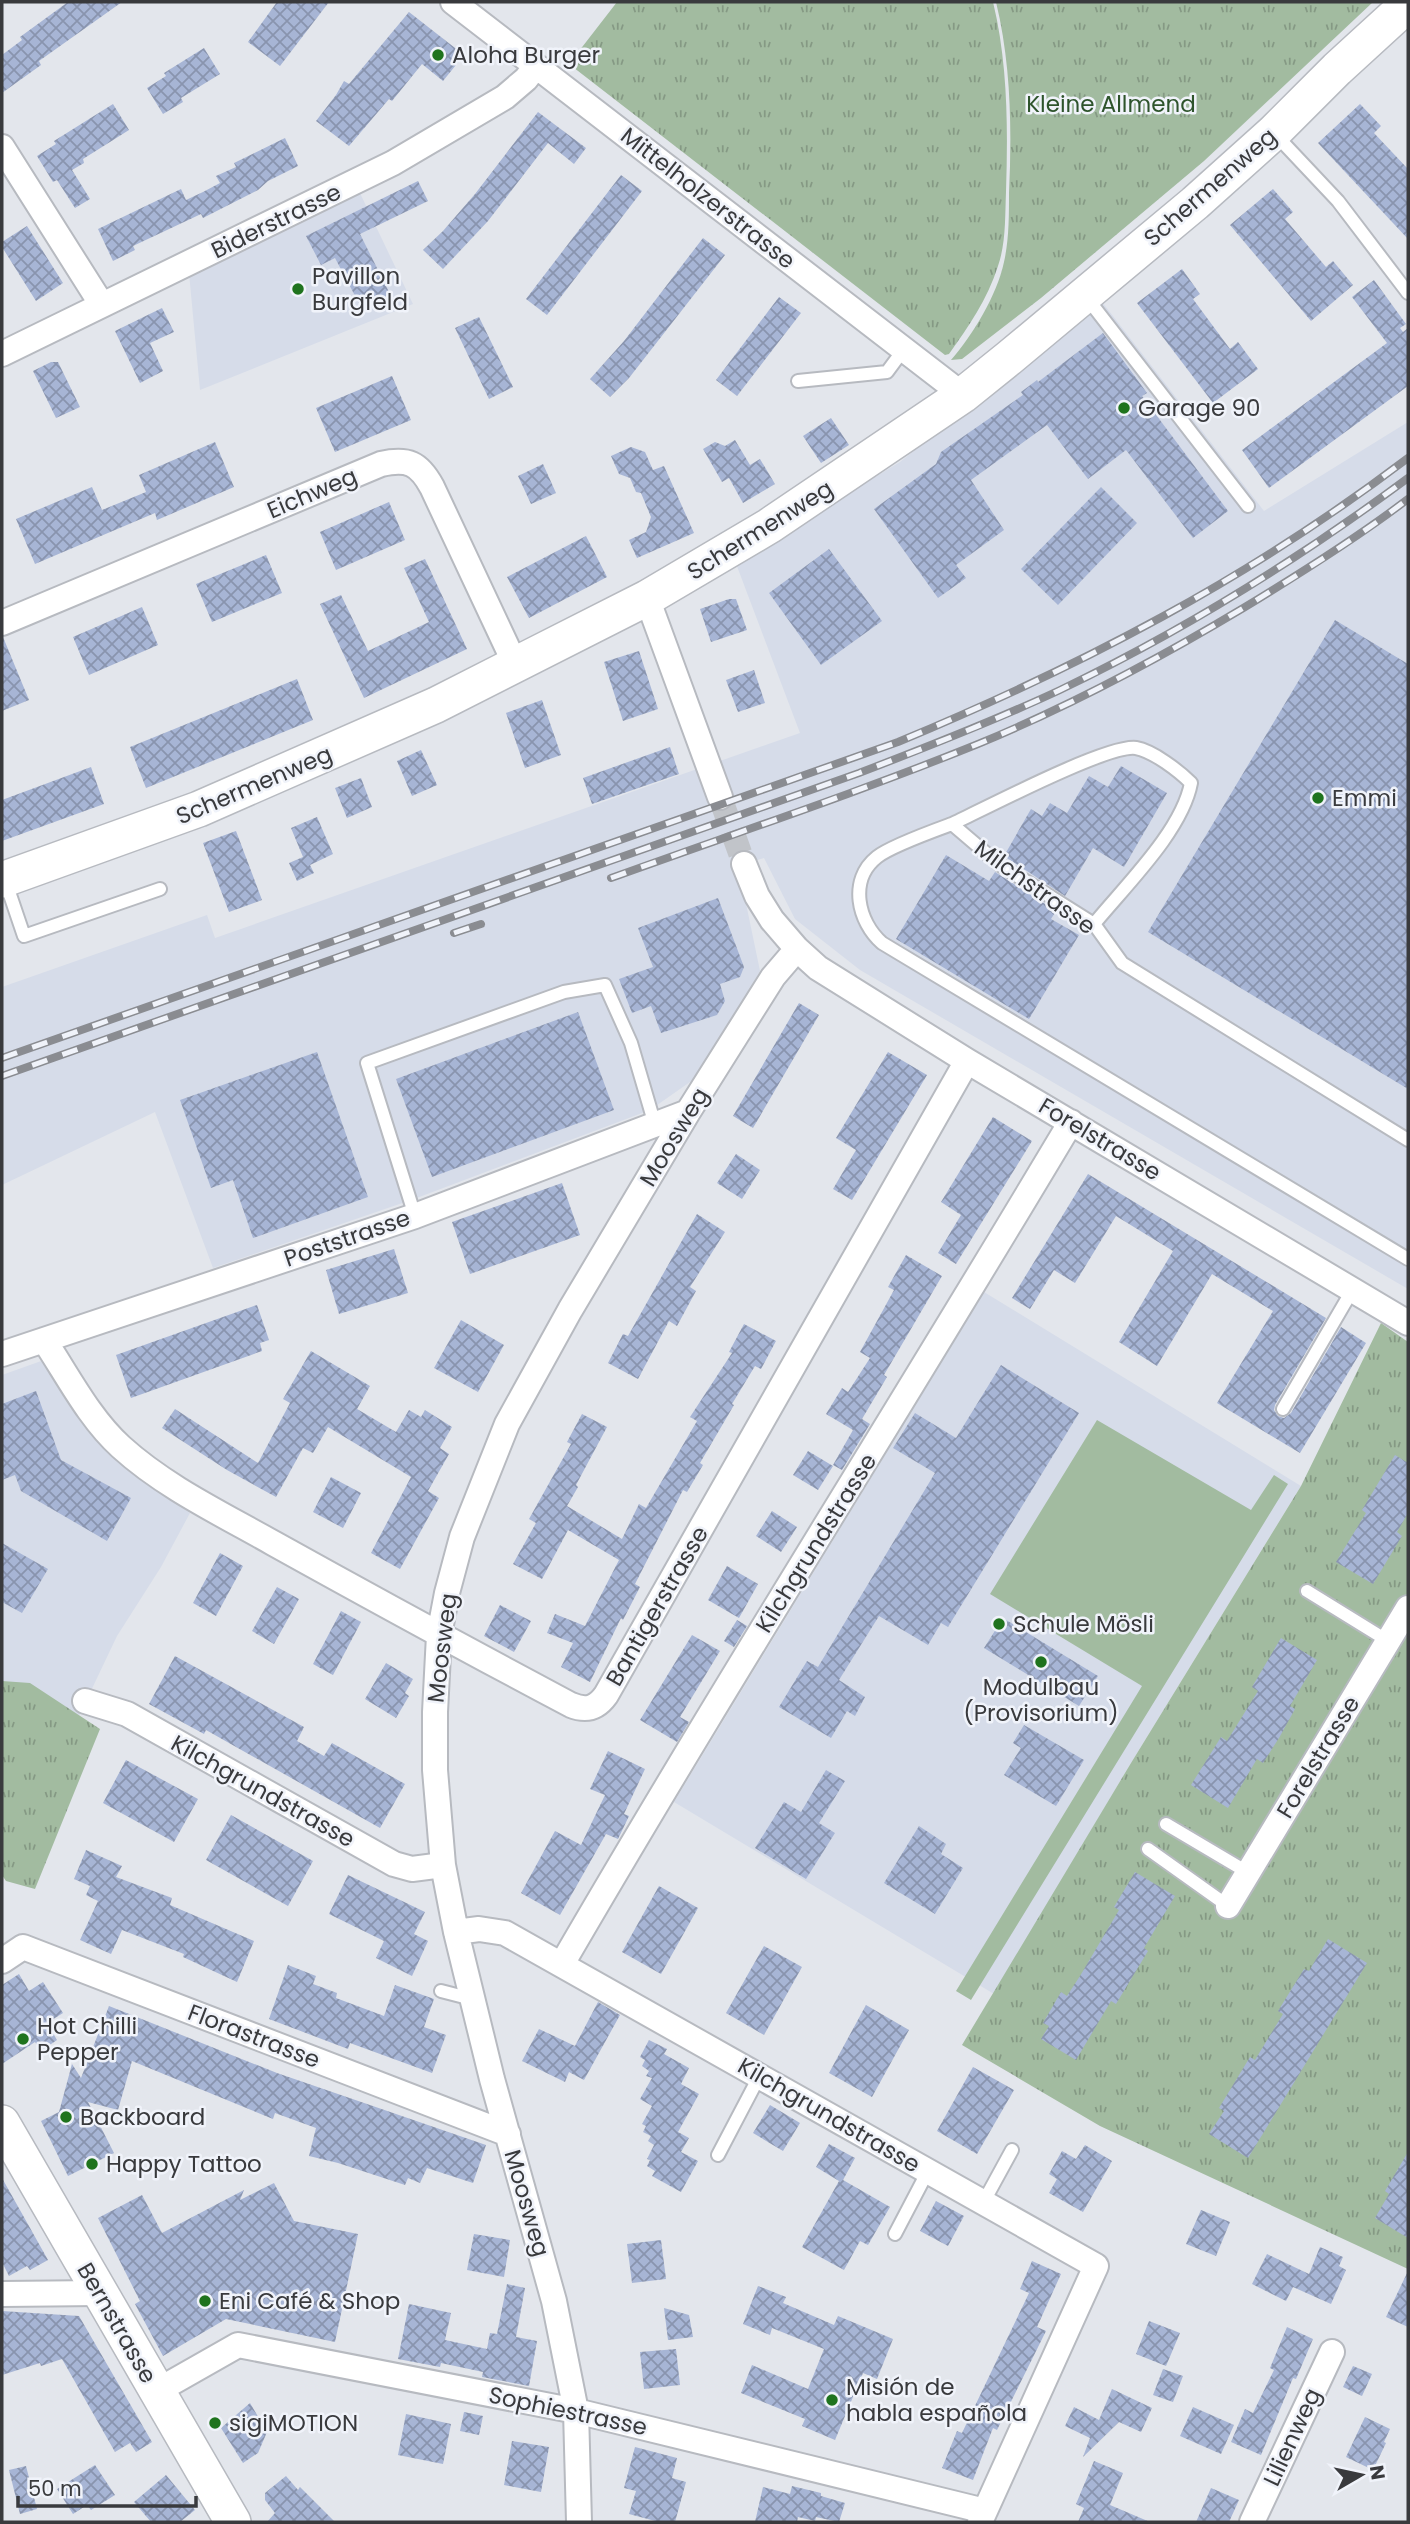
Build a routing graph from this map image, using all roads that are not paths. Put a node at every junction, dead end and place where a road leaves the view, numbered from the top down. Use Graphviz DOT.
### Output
graph roads {
  1 [pos="453,2"];
  2 [pos="1408,4"];
  3 [pos="536,66"];
  4 [pos="1273,133"];
  5 [pos="2,147"];
  6 [pos="1408,293"];
  7 [pos="1084,295"];
  8 [pos="102,305"];
  9 [pos="904,349"];
  10 [pos="2,354"];
  11 [pos="797,381"];
  12 [pos="963,395"];
  13 [pos="1248,506"];
  14 [pos="647,598"];
  15 [pos="2,623"];
  16 [pos="516,666"];
  17 [pos="720,797"];
  18 [pos="951,824"];
  19 [pos="744,864"];
  20 [pos="3,879"];
  21 [pos="160,889"];
  22 [pos="1094,924"];
  23 [pos="796,949"];
  24 [pos="967,1061"];
  25 [pos="688,1112"];
  26 [pos="1071,1122"];
  27 [pos="655,1125"];
  28 [pos="1408,1140"];
  29 [pos="415,1216"];
  30 [pos="1408,1259"];
  31 [pos="1353,1289"];
  32 [pos="1408,1323"];
  33 [pos="44,1340"];
  34 [pos="2,1354"];
  35 [pos="1283,1409"];
  36 [pos="1307,1591"];
  37 [pos="1408,1608"];
  38 [pos="439,1635"];
  39 [pos="1388,1641"];
  40 [pos="85,1701"];
  41 [pos="1166,1824"];
  42 [pos="1148,1849"];
  43 [pos="443,1864"];
  44 [pos="1247,1872"];
  45 [pos="1227,1906"];
  46 [pos="456,1932"];
  47 [pos="2,1961"];
  48 [pos="562,1964"];
  49 [pos="441,1991"];
  50 [pos="472,1999"];
  51 [pos="760,2075"];
  52 [pos="3,2129"];
  53 [pos="508,2134"];
  54 [pos="1012,2150"];
  55 [pos="718,2155"];
  56 [pos="928,2171"];
  57 [pos="983,2203"];
  58 [pos="895,2234"];
  59 [pos="99,2292"];
  60 [pos="2,2294"];
  61 [pos="1332,2352"];
  62 [pos="158,2391"];
  63 [pos="576,2411"];
  64 [pos="983,2517"];
  65 [pos="233,2522"];
  66 [pos="579,2522"];
  67 [pos="1252,2522"];
  1 -- 3 [label="street, Mittelholzerstrasse"];
  2 -- 4 [label="street, Schermenweg"];
  3 -- 8 [label="street, Biderstrasse"];
  3 -- 9 [label="street, Mittelholzerstrasse"];
  4 -- 6 [label="lane"];
  4 -- 7 [label="street, Schermenweg"];
  5 -- 8 [label="street"];
  7 -- 12 [label="street, Schermenweg"];
  7 -- 13 [label="lane"];
  8 -- 10 [label="street, Biderstrasse"];
  9 -- 11 [label="lane"];
  9 -- 12 [label="street, Mittelholzerstrasse"];
  12 -- 14 [label="street, Schermenweg"];
  14 -- 16 [label="street, Schermenweg"];
  14 -- 17 [label="street"];
  15 -- 16 [label="street, Eichweg"];
  16 -- 20 [label="street, Schermenweg"];
  18 -- 22 [label="lane, Milchstrasse"];
  18 -- 22 [label="lane"];
  18 -- 30 [label="lane, Milchstrasse"];
  19 -- 23 [label="street"];
  20 -- 21 [label="lane"];
  22 -- 28 [label="lane, Milchstrasse"];
  23 -- 24 [label="street, Forelstrasse"];
  23 -- 25 [label="street, Moosweg"];
  24 -- 26 [label="street, Forelstrasse"];
  24 -- 38 [label="street, Bantigerstrasse"];
  25 -- 27 [label="street, Poststrasse"];
  25 -- 38 [label="street, Moosweg"];
  26 -- 31 [label="street, Forelstrasse"];
  26 -- 48 [label="street, Kilchgrundstrasse"];
  27 -- 29 [label="street, Poststrasse"];
  27 -- 29 [label="lane"];
  29 -- 33 [label="street, Poststrasse"];
  31 -- 32 [label="street, Forelstrasse"];
  31 -- 35 [label="lane"];
  33 -- 34 [label="street, Poststrasse"];
  33 -- 38 [label="street, Bantigerstrasse"];
  36 -- 39 [label="lane"];
  37 -- 39 [label="street, Forelstrasse"];
  38 -- 43 [label="street, Moosweg"];
  39 -- 44 [label="street, Forelstrasse"];
  40 -- 43 [label="street, Kilchgrundstrasse"];
  41 -- 44 [label="lane"];
  42 -- 45 [label="lane"];
  43 -- 46 [label="street, Moosweg"];
  44 -- 45 [label="street, Forelstrasse"];
  46 -- 48 [label="street, Kilchgrundstrasse"];
  46 -- 50 [label="street, Moosweg"];
  47 -- 53 [label="street, Florastrasse"];
  48 -- 51 [label="street, Kilchgrundstrasse"];
  49 -- 50 [label="lane"];
  50 -- 53 [label="street, Moosweg"];
  51 -- 55 [label="lane"];
  51 -- 56 [label="street, Kilchgrundstrasse"];
  52 -- 59 [label="street, Bernstrasse"];
  53 -- 63 [label="street, Moosweg"];
  54 -- 57 [label="lane"];
  56 -- 57 [label="street, Kilchgrundstrasse"];
  56 -- 58 [label="lane"];
  57 -- 64 [label="street, Kilchgrundstrasse"];
  59 -- 60 [label="street"];
  59 -- 62 [label="street, Bernstrasse"];
  61 -- 67 [label="street, Lilienweg"];
  62 -- 63 [label="street, Sophiestrasse"];
  62 -- 65 [label="street, Bernstrasse"];
  63 -- 64 [label="street, Sophiestrasse"];
  63 -- 66 [label="street, Moosweg"];
}
